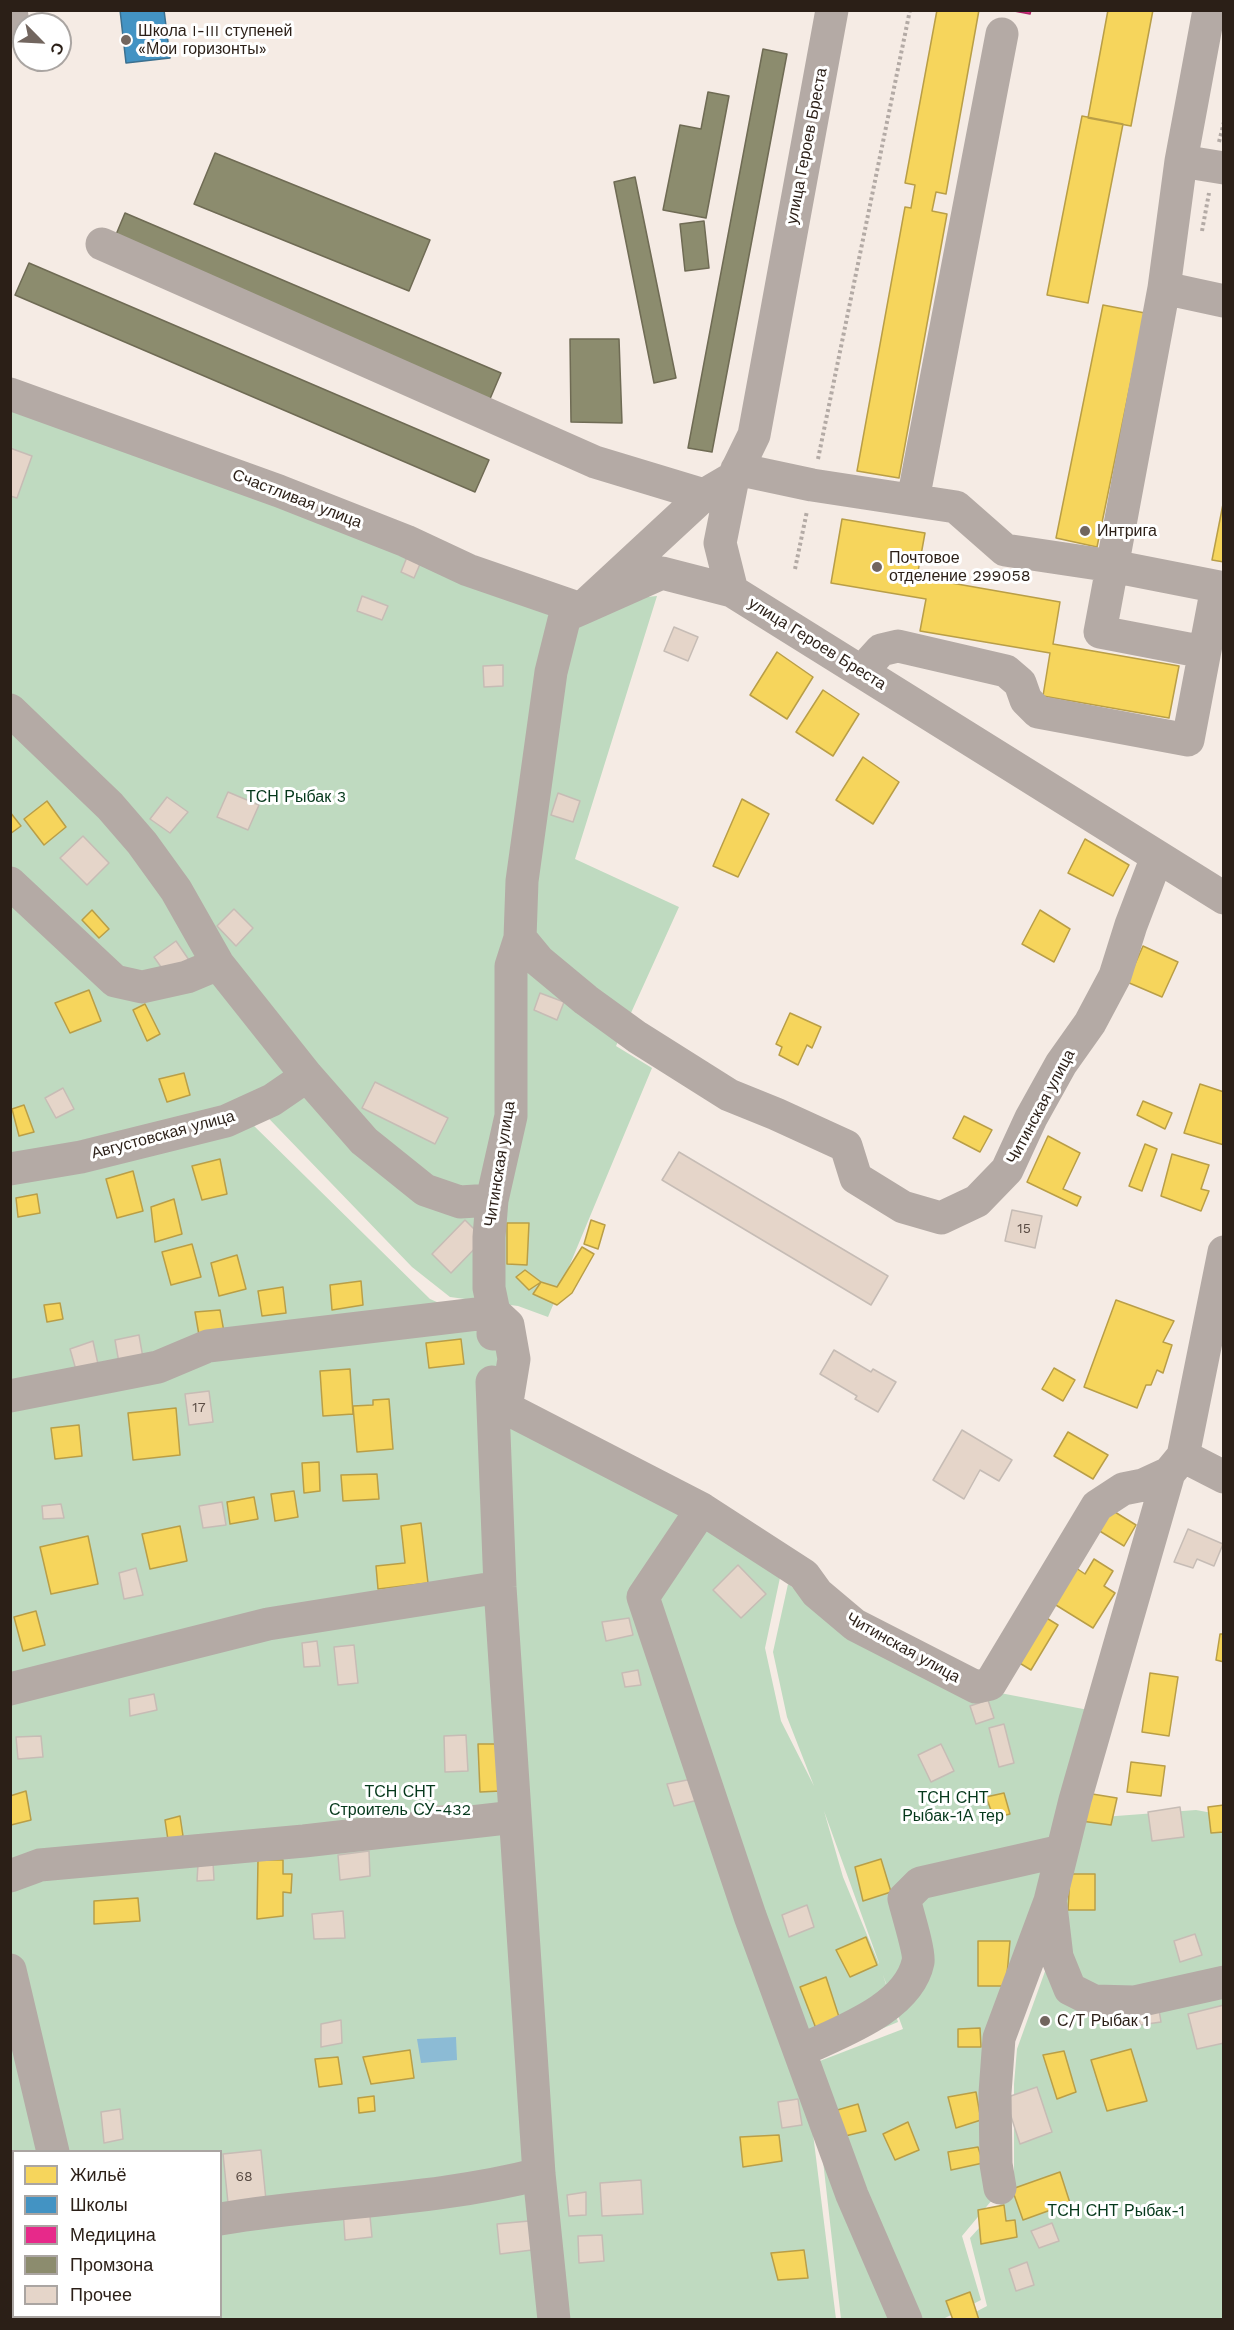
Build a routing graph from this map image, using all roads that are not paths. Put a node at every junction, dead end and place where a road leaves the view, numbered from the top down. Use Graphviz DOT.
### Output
graph roads {
  1 [pos="832,10"];
  2 [pos="1209,10"];
  3 [pos="1002,34"];
  4 [pos="1181,161"];
  5 [pos="1224,168"];
  6 [pos="102,244"];
  7 [pos="1164,288"];
  8 [pos="1224,301"];
  9 [pos="10,394"];
  10 [pos="735,474"];
  11 [pos="704,495"];
  12 [pos="913,500"];
  13 [pos="1112,566"];
  14 [pos="1220,587"];
  15 [pos="732,591"];
  16 [pos="581,609"];
  17 [pos="1204,652"];
  18 [pos="862,671"];
  19 [pos="10,710"];
  20 [pos="1157,857"];
  21 [pos="10,883"];
  22 [pos="1224,898"];
  23 [pos="520,938"];
  24 [pos="218,964"];
  25 [pos="307,1076"];
  26 [pos="10,1169"];
  27 [pos="492,1200"];
  28 [pos="1224,1252"];
  29 [pos="494,1312"];
  30 [pos="10,1396"];
  31 [pos="1176,1464"];
  32 [pos="1224,1477"];
  33 [pos="702,1509"];
  34 [pos="500,1587"];
  35 [pos="10,1689"];
  36 [pos="515,1817"];
  37 [pos="1061,1851"];
  38 [pos="10,1876"];
  39 [pos="1050,1901"];
  40 [pos="10,1970"];
  41 [pos="1224,1982"];
  42 [pos="800,2051"];
  43 [pos="53,2150"];
  44 [pos="539,2174"];
  45 [pos="1000,2188"];
  46 [pos="222,2219"];
  47 [pos="554,2319"];
  48 [pos="906,2319"];
  1 -- 10 [label="street, улица Героев Бреста"];
  2 -- 4 [label="street"];
  3 -- 12 [label="street"];
  4 -- 5 [label="street"];
  4 -- 7 [label="street"];
  6 -- 11 [label="street"];
  7 -- 8 [label="street"];
  7 -- 13 [label="street"];
  9 -- 16 [label="street, Счастливая улица"];
  10 -- 11 [label="street"];
  10 -- 12 [label="street"];
  10 -- 15 [label="street, улица Героев Бреста"];
  11 -- 16 [label="street"];
  12 -- 13 [label="street"];
  13 -- 14 [label="street"];
  13 -- 17 [label="street"];
  14 -- 17 [label="street"];
  15 -- 16 [label="street"];
  15 -- 18 [label="street, улица Героев Бреста"];
  16 -- 23 [label="street"];
  17 -- 18 [label="street"];
  18 -- 20 [label="street, улица Героев Бреста"];
  19 -- 24 [label="street"];
  20 -- 22 [label="street, улица Героев Бреста"];
  20 -- 23 [label="street, Читинская улица"];
  21 -- 24 [label="street"];
  23 -- 27 [label="street, Читинская улица"];
  24 -- 25 [label="street"];
  25 -- 26 [label="street, Августовская улица"];
  25 -- 27 [label="street"];
  27 -- 29 [label="street, Читинская улица"];
  28 -- 31 [label="street"];
  29 -- 30 [label="street"];
  29 -- 33 [label="street, Читинская улица"];
  29 -- 34 [label="street"];
  31 -- 32 [label="street"];
  31 -- 33 [label="street, Читинская улица"];
  31 -- 37 [label="street"];
  33 -- 42 [label="street"];
  34 -- 35 [label="street"];
  34 -- 36 [label="street"];
  36 -- 38 [label="street"];
  36 -- 44 [label="street"];
  37 -- 39 [label="street"];
  37 -- 42 [label="street"];
  39 -- 41 [label="street"];
  39 -- 45 [label="street"];
  40 -- 43 [label="street"];
  42 -- 48 [label="street"];
  44 -- 46 [label="street"];
  44 -- 47 [label="street"];
}
